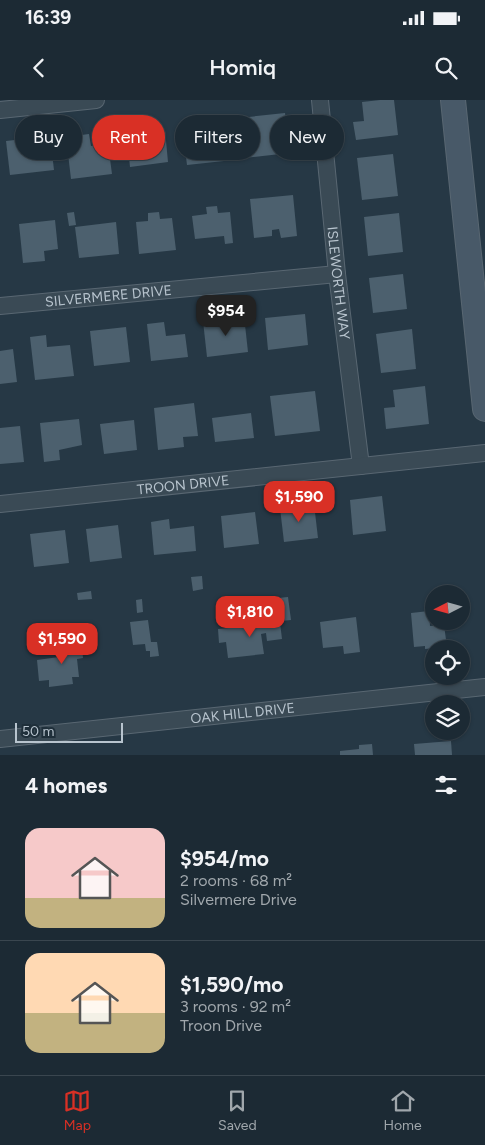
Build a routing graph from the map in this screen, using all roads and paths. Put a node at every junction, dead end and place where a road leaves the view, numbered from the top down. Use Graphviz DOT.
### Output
graph roads {
  1 [pos="96,100"];
  2 [pos="320,100"];
  3 [pos="453,100"];
  4 [pos="0,110"];
  5 [pos="336,274"];
  6 [pos="0,306"];
  7 [pos="485,408"];
  8 [pos="485,454"];
  9 [pos="361,466"];
  10 [pos="0,504"];
  11 [pos="485,687"];
  12 [pos="0,739"];
  1 -- 4 [label="street"];
  2 -- 5 [label="street, ISLEWORTH WAY"];
  3 -- 7 [label="street"];
  5 -- 6 [label="street, SILVERMERE DRIVE"];
  5 -- 9 [label="street, ISLEWORTH WAY"];
  8 -- 9 [label="street, TROON DRIVE"];
  9 -- 10 [label="street, TROON DRIVE"];
  11 -- 12 [label="street, OAK HILL DRIVE"];
}
